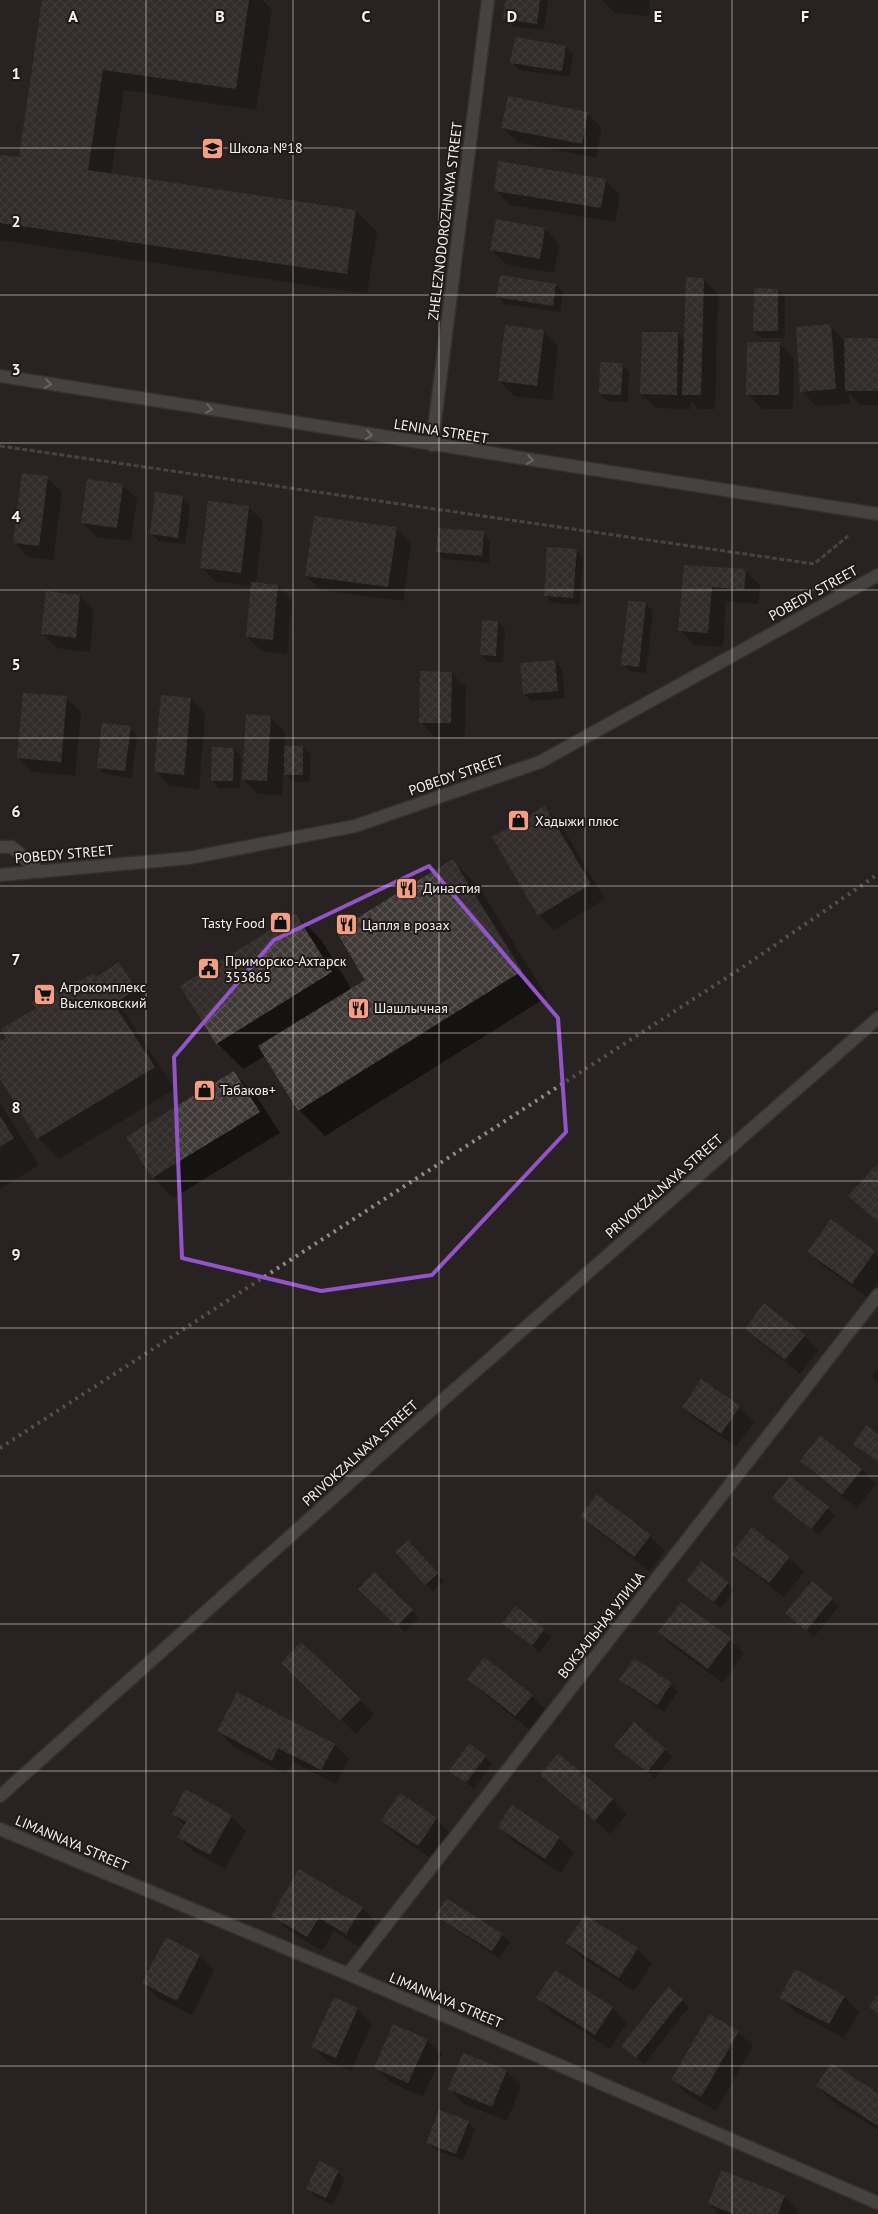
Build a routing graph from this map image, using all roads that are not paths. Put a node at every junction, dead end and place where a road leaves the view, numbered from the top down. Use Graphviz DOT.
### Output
graph roads {
  1 [pos="488,0"];
  2 [pos="0,376"];
  3 [pos="432,445"];
  4 [pos="876,514"];
  5 [pos="878,575"];
  6 [pos="0,847"];
  7 [pos="40,872"];
  8 [pos="0,875"];
  9 [pos="878,1018"];
  10 [pos="878,1295"];
  11 [pos="0,1796"];
  12 [pos="0,1829"];
  13 [pos="348,1974"];
  14 [pos="878,2204"];
  1 -- 3 [label="street, ZHELEZNODOROZHNAYA STREET"];
  2 -- 3 [label="street, LENINA STREET, one-way"];
  3 -- 4 [label="street, LENINA STREET, one-way"];
  5 -- 7 [label="street, POBEDY STREET"];
  6 -- 7 [label="street"];
  7 -- 8 [label="street, POBEDY STREET"];
  9 -- 11 [label="street, PRIVOKZALNAYA STREET"];
  10 -- 13 [label="street, ВОКЗАЛЬНАЯ УЛИЦА"];
  12 -- 13 [label="street, LIMANNAYA STREET"];
  13 -- 14 [label="street, LIMANNAYA STREET"];
}
